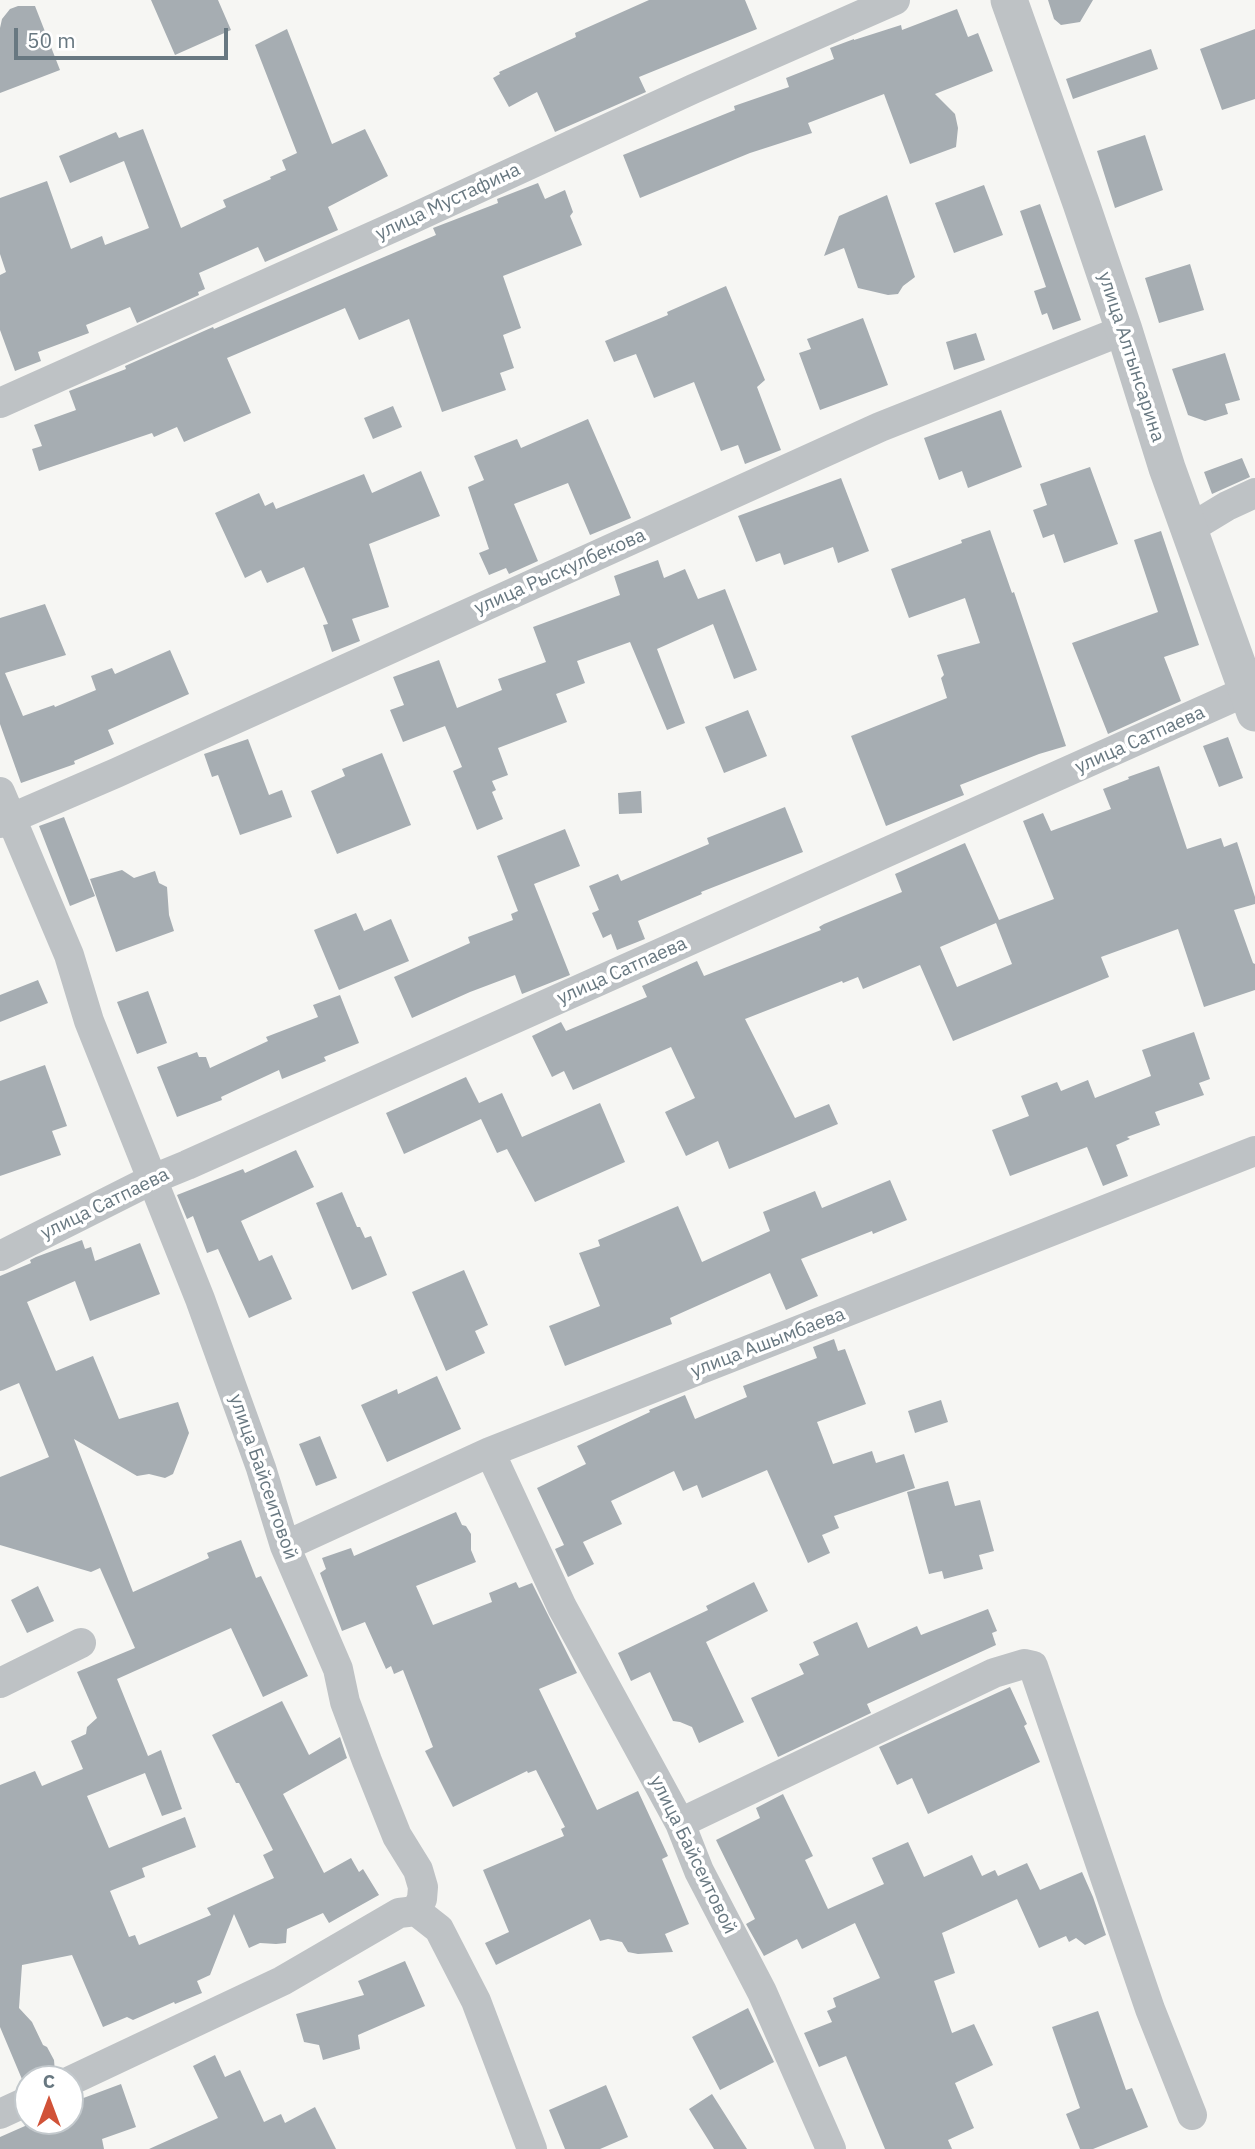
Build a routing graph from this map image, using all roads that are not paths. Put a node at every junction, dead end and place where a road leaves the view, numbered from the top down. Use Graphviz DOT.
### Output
graph roads {
  1 [pos="895,0"];
  2 [pos="1009,0"];
  3 [pos="1124,330"];
  4 [pos="0,403"];
  5 [pos="1255,493"];
  6 [pos="1189,529"];
  7 [pos="1251,702"];
  8 [pos="4,811"];
  9 [pos="1255,1151"];
  10 [pos="153,1179"];
  11 [pos="0,1256"];
  12 [pos="490,1452"];
  13 [pos="285,1546"];
  14 [pos="81,1643"];
  15 [pos="0,1683"];
  16 [pos="680,1823"];
  17 [pos="416,1911"];
  18 [pos="84,2074"];
  19 [pos="1192,2115"];
  20 [pos="531,2149"];
  21 [pos="831,2149"];
  1 -- 4 [label="street, улица Мустафина"];
  2 -- 3 [label="street, улица Алтынсарина"];
  3 -- 6 [label="street, улица Алтынсарина"];
  3 -- 8 [label="street, улица Рыскулбекова"];
  5 -- 6 [label="street"];
  6 -- 7 [label="street, улица Алтынсарина"];
  7 -- 10 [label="street, улица Сатпаева"];
  8 -- 10 [label="street, улица Байсеитовой"];
  9 -- 12 [label="street, улица Ашымбаева"];
  10 -- 11 [label="street, улица Сатпаева"];
  10 -- 13 [label="street, улица Байсеитовой"];
  12 -- 13 [label="street, улица Ашымбаева"];
  12 -- 16 [label="street, улица Байсеитовой"];
  13 -- 17 [label="street, улица Байсеитовой"];
  14 -- 15 [label="street"];
  16 -- 19 [label="street"];
  16 -- 21 [label="street, улица Байсеитовой"];
  17 -- 18 [label="street"];
  17 -- 20 [label="street"];
}
